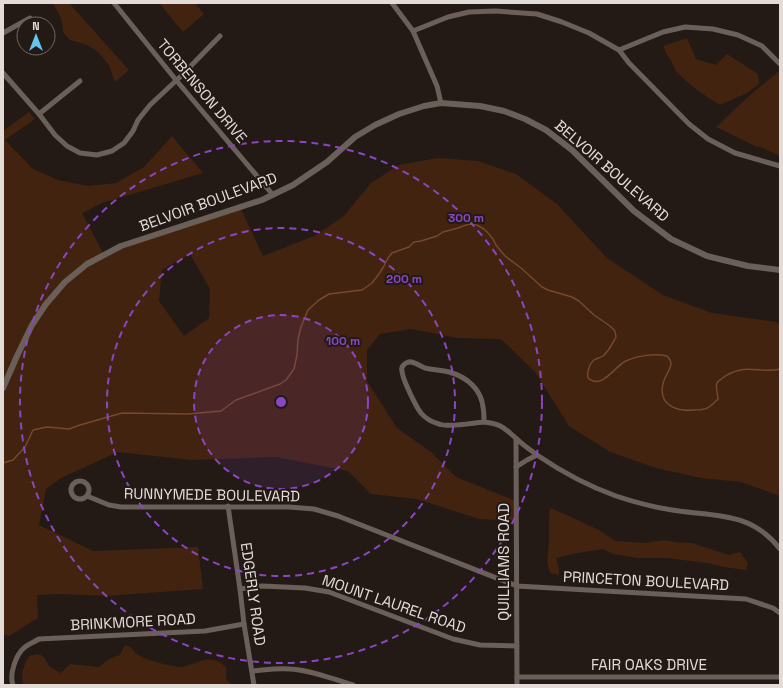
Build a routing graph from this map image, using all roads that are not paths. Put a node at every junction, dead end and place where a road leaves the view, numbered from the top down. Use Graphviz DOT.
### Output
graph roads {
  1 [pos="114,3"];
  2 [pos="392,3"];
  3 [pos="16,26"];
  4 [pos="413,31"];
  5 [pos="3,33"];
  6 [pos="220,36"];
  7 [pos="619,50"];
  8 [pos="780,64"];
  9 [pos="3,73"];
  10 [pos="176,80"];
  11 [pos="80,81"];
  12 [pos="441,103"];
  13 [pos="39,114"];
  14 [pos="780,166"];
  15 [pos="273,194"];
  16 [pos="780,270"];
  17 [pos="3,388"];
  18 [pos="484,422"];
  19 [pos="516,439"];
  20 [pos="538,455"];
  21 [pos="516,467"];
  22 [pos="87,496"];
  23 [pos="228,506"];
  24 [pos="780,549"];
  25 [pos="517,586"];
  26 [pos="240,589"];
  27 [pos="780,607"];
  28 [pos="773,608"];
  29 [pos="780,613"];
  30 [pos="244,624"];
  31 [pos="517,646"];
  32 [pos="252,671"];
  33 [pos="517,677"];
  34 [pos="780,677"];
  35 [pos="13,685"];
  36 [pos="254,685"];
  37 [pos="353,685"];
  38 [pos="517,685"];
  1 -- 10 [label="street, TORBENSON DRIVE"];
  2 -- 4 [label="street"];
  3 -- 5 [label="street"];
  4 -- 7 [label="street"];
  4 -- 12 [label="street"];
  6 -- 10 [label="street"];
  7 -- 8 [label="street"];
  7 -- 14 [label="street"];
  9 -- 13 [label="street"];
  10 -- 13 [label="street"];
  10 -- 15 [label="street, TORBENSON DRIVE"];
  11 -- 13 [label="street"];
  12 -- 15 [label="street, BELVOIR BOULEVARD"];
  12 -- 16 [label="street, BELVOIR BOULEVARD"];
  15 -- 17 [label="street, BELVOIR BOULEVARD"];
  18 -- 18 [label="street"];
  18 -- 19 [label="street"];
  19 -- 20 [label="street"];
  19 -- 21 [label="street, QUILLIAMS ROAD"];
  20 -- 21 [label="street"];
  20 -- 24 [label="street"];
  21 -- 25 [label="street, QUILLIAMS ROAD"];
  22 -- 23 [label="street, RUNNYMEDE BOULEVARD"];
  23 -- 25 [label="street, RUNNYMEDE BOULEVARD"];
  23 -- 26 [label="street, EDGERLY ROAD"];
  25 -- 28 [label="street, PRINCETON BOULEVARD"];
  25 -- 31 [label="street, QUILLIAMS ROAD"];
  26 -- 30 [label="street, EDGERLY ROAD"];
  26 -- 31 [label="street, MOUNT LAUREL ROAD"];
  27 -- 28 [label="street, PRINCETON BOULEVARD"];
  28 -- 29 [label="street, PRINCETON BOULEVARD"];
  30 -- 32 [label="street, EDGERLY ROAD"];
  30 -- 35 [label="street, BRINKMORE ROAD"];
  31 -- 33 [label="street, QUILLIAMS ROAD"];
  32 -- 36 [label="street, EDGERLY ROAD"];
  32 -- 37 [label="street"];
  33 -- 34 [label="street, FAIR OAKS DRIVE"];
  33 -- 38 [label="street, QUILLIAMS ROAD"];
}
